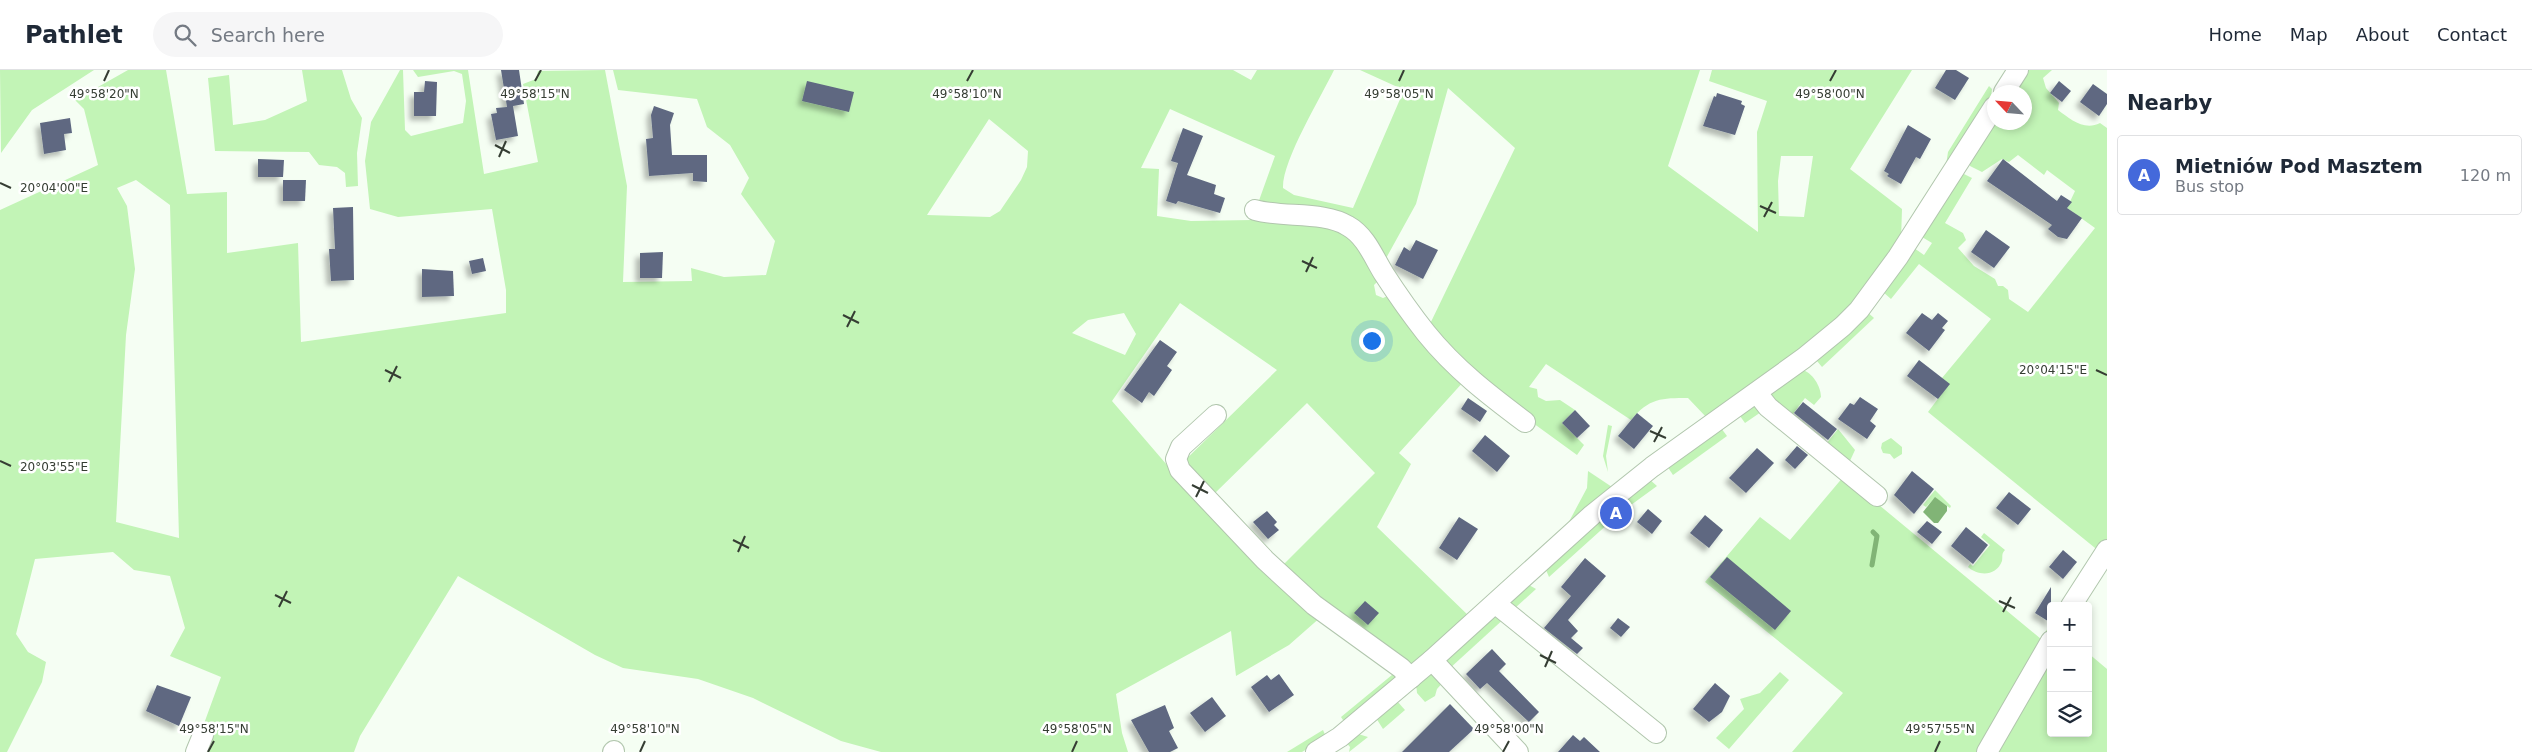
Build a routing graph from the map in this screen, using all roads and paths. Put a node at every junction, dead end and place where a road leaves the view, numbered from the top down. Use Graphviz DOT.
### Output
graph roads {
  1 [pos="2018,70"];
  2 [pos="2008,85"];
  3 [pos="1987,118"];
  4 [pos="1255,210"];
  5 [pos="1757,393"];
  6 [pos="1216,415"];
  7 [pos="1525,422"];
  8 [pos="1877,496"];
  9 [pos="2107,550"];
  10 [pos="2074,602"];
  11 [pos="1496,604"];
  12 [pos="2048,647"];
  13 [pos="1432,660"];
  14 [pos="1412,678"];
  15 [pos="1656,733"];
  16 [pos="1316,752"];
  17 [pos="1518,752"];
  18 [pos="1987,752"];
  1 -- 2 [label="street"];
  3 -- 5 [label="street"];
  4 -- 7 [label="street"];
  5 -- 8 [label="street"];
  5 -- 11 [label="street"];
  6 -- 14 [label="street"];
  9 -- 10 [label="street"];
  11 -- 13 [label="street"];
  11 -- 15 [label="street"];
  12 -- 18 [label="street"];
  13 -- 14 [label="street"];
  13 -- 17 [label="street"];
  14 -- 16 [label="street"];
}
